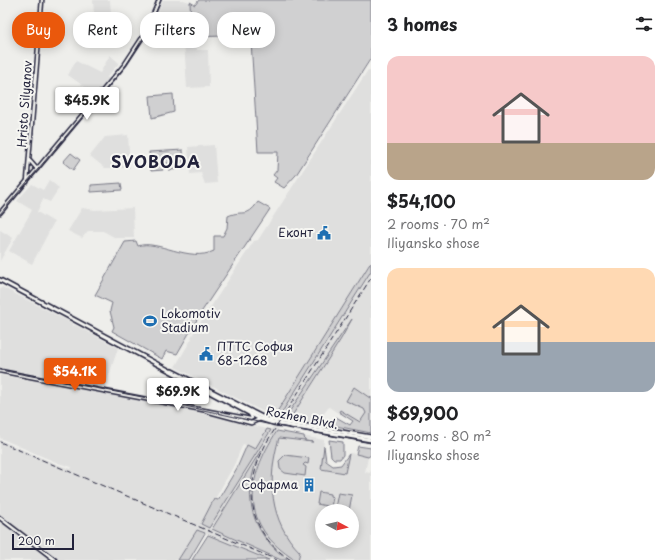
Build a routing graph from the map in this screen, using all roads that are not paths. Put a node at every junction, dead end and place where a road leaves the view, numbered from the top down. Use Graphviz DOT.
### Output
graph roads {
  1 [pos="42,0"];
  2 [pos="159,0"];
  3 [pos="30,161"];
  4 [pos="37,169"];
  5 [pos="27,182"];
  6 [pos="0,212"];
  7 [pos="0,280"];
  8 [pos="170,370"];
  9 [pos="0,371"];
  10 [pos="206,411"];
  11 [pos="250,414"];
  12 [pos="261,420"];
  13 [pos="371,437"];
  14 [pos="371,440"];
  15 [pos="0,518"];
  16 [pos="55,560"];
  1 -- 3 [label="street, Hristo Silyanov"];
  2 -- 4 [label="street"];
  3 -- 4 [label="street"];
  3 -- 5 [label="street, Hristo Silyanov"];
  4 -- 5 [label="street"];
  5 -- 6 [label="street"];
  7 -- 8 [label="main road, Rozhen Blvd."];
  8 -- 11 [label="main road, Rozhen Blvd."];
  8 -- 13 [label="main road, Rozhen Blvd."];
  9 -- 10 [label="street"];
  10 -- 11 [label="street"];
  10 -- 12 [label="street"];
  11 -- 12 [label="main road, Rozhen Blvd."];
  12 -- 14 [label="main road, Rozhen Blvd."];
  15 -- 16 [label="street"];
}
